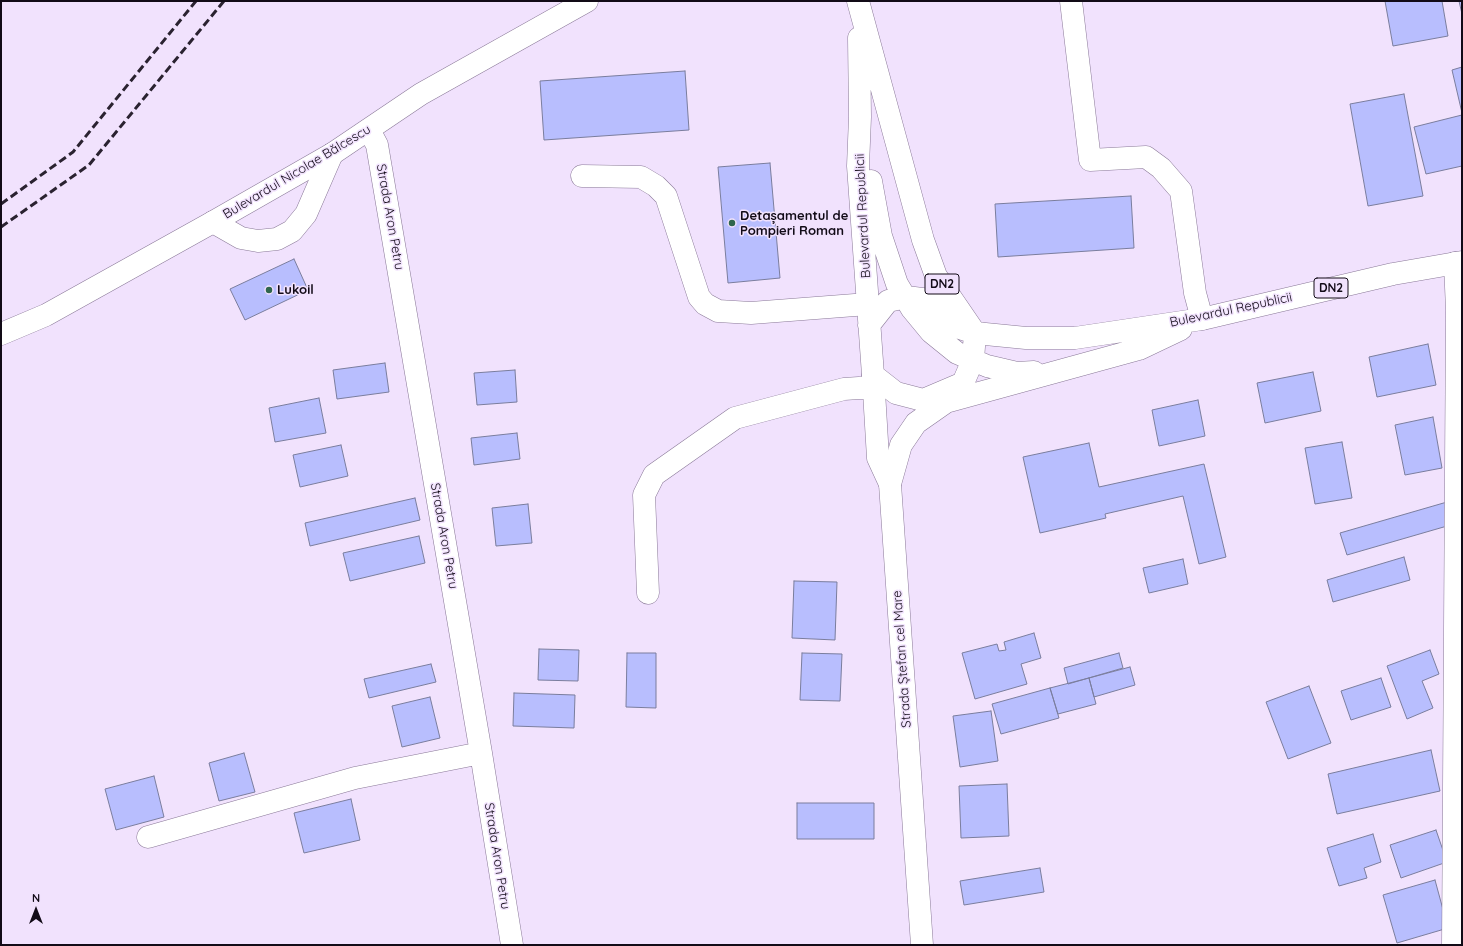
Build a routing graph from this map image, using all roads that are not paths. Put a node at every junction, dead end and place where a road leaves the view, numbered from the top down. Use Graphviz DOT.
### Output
graph roads {
  1 [pos="587,1"];
  2 [pos="1071,1"];
  3 [pos="858,5"];
  4 [pos="860,117"];
  5 [pos="369,130"];
  6 [pos="332,154"];
  7 [pos="582,176"];
  8 [pos="213,222"];
  9 [pos="1459,263"];
  10 [pos="906,297"];
  11 [pos="869,314"];
  12 [pos="1202,319"];
  13 [pos="974,333"];
  14 [pos="1,334"];
  15 [pos="974,360"];
  16 [pos="1061,371"];
  17 [pos="873,381"];
  18 [pos="923,400"];
  19 [pos="946,402"];
  20 [pos="890,484"];
  21 [pos="648,593"];
  22 [pos="481,753"];
  23 [pos="148,837"];
  24 [pos="512,945"];
  25 [pos="922,945"];
  26 [pos="1453,945"];
  1 -- 5 [label="main road, Bulevardul Nicolae Bălcescu"];
  2 -- 12 [label="main road"];
  3 -- 4 [label="main road, DN2"];
  3 -- 13 [label="main road, DN2"];
  4 -- 10 [label="main road, Bulevardul Republicii / DN2"];
  4 -- 11 [label="main road, Bulevardul Republicii / DN2"];
  5 -- 6 [label="main road, Bulevardul Nicolae Bălcescu"];
  5 -- 22 [label="main road, Strada Aron Petru"];
  6 -- 8 [label="main road, Bulevardul Nicolae Bălcescu"];
  6 -- 8 [label="main road"];
  7 -- 11 [label="main road"];
  8 -- 14 [label="main road, Bulevardul Nicolae Bălcescu"];
  9 -- 12 [label="main road, Bulevardul Republicii / DN2"];
  9 -- 26 [label="main road"];
  10 -- 11 [label="main road"];
  10 -- 13 [label="main road, Bulevardul Republicii"];
  10 -- 15 [label="main road, Bulevardul Republicii / DN2"];
  11 -- 17 [label="main road, Bulevardul Republicii / DN2"];
  12 -- 13 [label="main road, Bulevardul Republicii / DN2"];
  12 -- 16 [label="main road, DN2"];
  13 -- 15 [label="main road"];
  15 -- 16 [label="main road, Bulevardul Republicii / DN2"];
  15 -- 18 [label="main road"];
  16 -- 19 [label="main road"];
  17 -- 18 [label="main road"];
  17 -- 20 [label="main road, Strada Ștefan cel Mare"];
  17 -- 21 [label="main road"];
  18 -- 19 [label="main road"];
  19 -- 20 [label="main road"];
  20 -- 25 [label="main road, Strada Ștefan cel Mare"];
  22 -- 23 [label="main road"];
  22 -- 24 [label="main road, Strada Aron Petru"];
}
